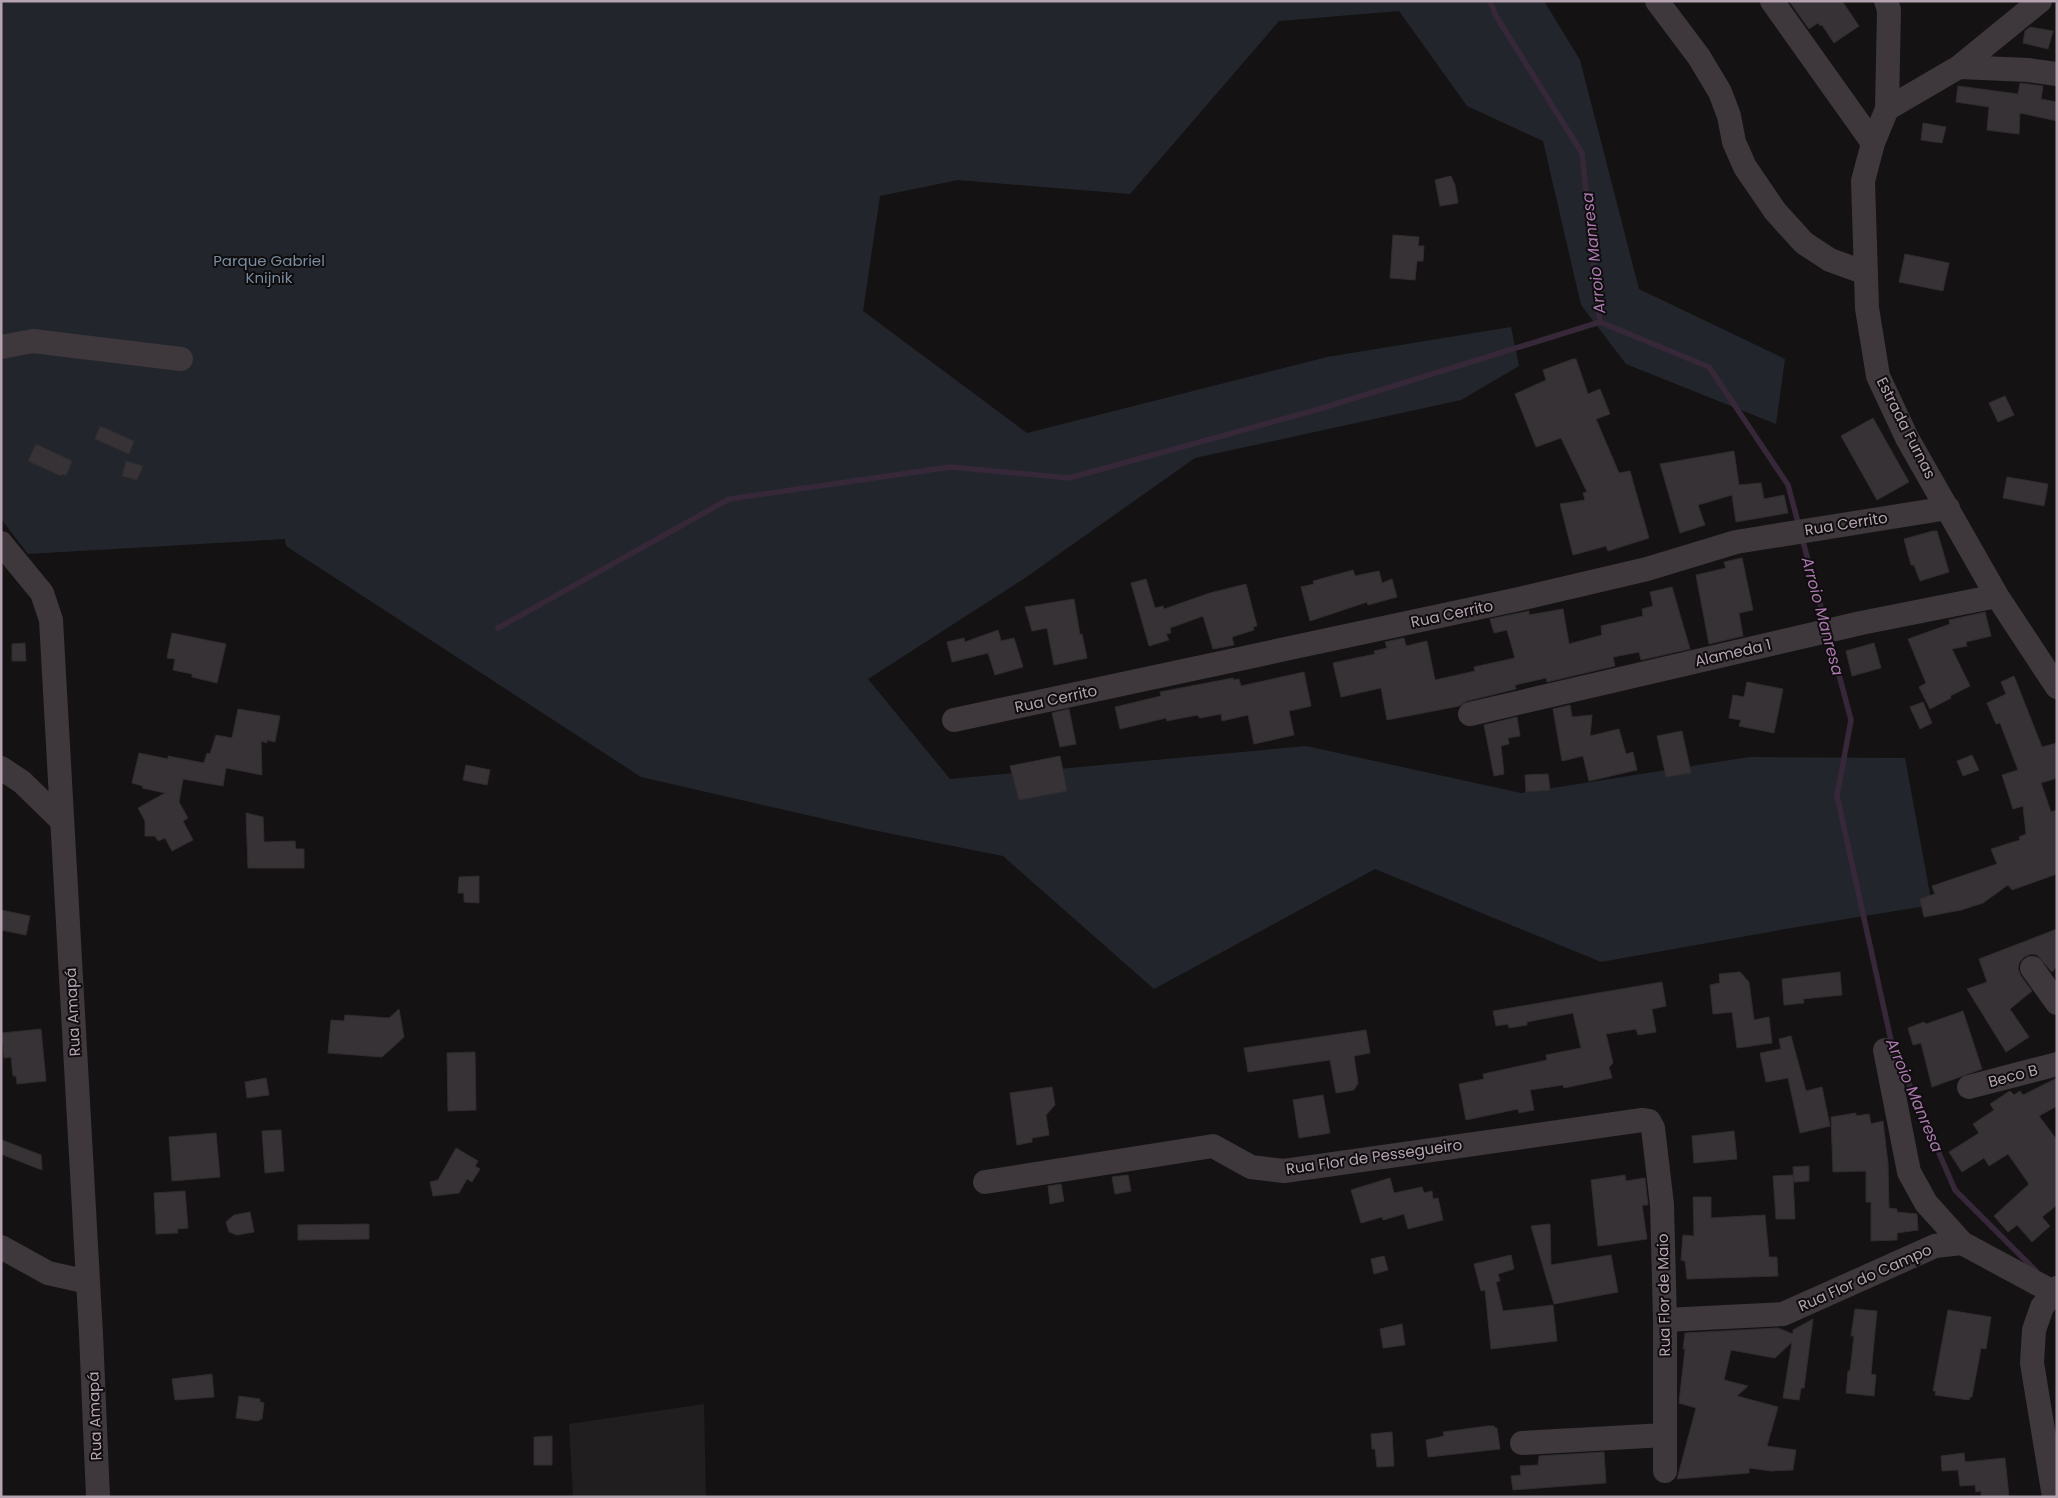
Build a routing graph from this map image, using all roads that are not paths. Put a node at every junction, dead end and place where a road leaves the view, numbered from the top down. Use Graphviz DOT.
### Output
graph roads {
  1 [pos="1656,1"];
  2 [pos="1772,1"];
  3 [pos="1886,1"];
  4 [pos="2040,1"];
  5 [pos="1959,66"];
  6 [pos="2057,74"];
  7 [pos="1886,109"];
  8 [pos="1873,143"];
  9 [pos="1866,273"];
  10 [pos="1,347"];
  11 [pos="181,360"];
  12 [pos="1948,508"];
  13 [pos="1,543"];
  14 [pos="1997,596"];
  15 [pos="2057,687"];
  16 [pos="1470,714"];
  17 [pos="954,720"];
  18 [pos="1,768"];
  19 [pos="62,821"];
  20 [pos="2032,968"];
  21 [pos="2057,1003"];
  22 [pos="1885,1050"];
  23 [pos="2057,1064"];
  24 [pos="1969,1087"];
  25 [pos="1649,1121"];
  26 [pos="985,1182"];
  27 [pos="1962,1243"];
  28 [pos="1,1247"];
  29 [pos="88,1282"];
  30 [pos="2055,1290"];
  31 [pos="1665,1320"];
  32 [pos="1665,1435"];
  33 [pos="1522,1443"];
  34 [pos="1665,1471"];
  35 [pos="98,1497"];
  36 [pos="2054,1497"];
  1 -- 9 [label="street"];
  2 -- 8 [label="street"];
  3 -- 7 [label="street, Estrada Furnas"];
  4 -- 5 [label="street"];
  5 -- 6 [label="street"];
  5 -- 7 [label="street"];
  7 -- 8 [label="street, Estrada Furnas"];
  8 -- 9 [label="street, Estrada Furnas"];
  9 -- 12 [label="street, Estrada Furnas"];
  10 -- 11 [label="street"];
  12 -- 14 [label="street, Estrada Furnas"];
  12 -- 17 [label="street, Rua Cerrito"];
  13 -- 19 [label="street, Rua Amapá"];
  14 -- 15 [label="street, Estrada Furnas"];
  14 -- 16 [label="street, Alameda 1"];
  18 -- 19 [label="street"];
  19 -- 29 [label="street, Rua Amapá"];
  20 -- 21 [label="street"];
  22 -- 27 [label="street"];
  23 -- 24 [label="street, Beco B"];
  25 -- 26 [label="street, Rua Flor de Pessegueiro"];
  25 -- 31 [label="street, Rua Flor de Maio"];
  27 -- 30 [label="street"];
  27 -- 31 [label="street, Rua Flor do Campo"];
  28 -- 29 [label="street"];
  29 -- 35 [label="street, Rua Amapá"];
  30 -- 36 [label="street"];
  31 -- 32 [label="street, Rua Flor de Maio"];
  32 -- 33 [label="street"];
  32 -- 34 [label="street, Rua Flor de Maio"];
}
